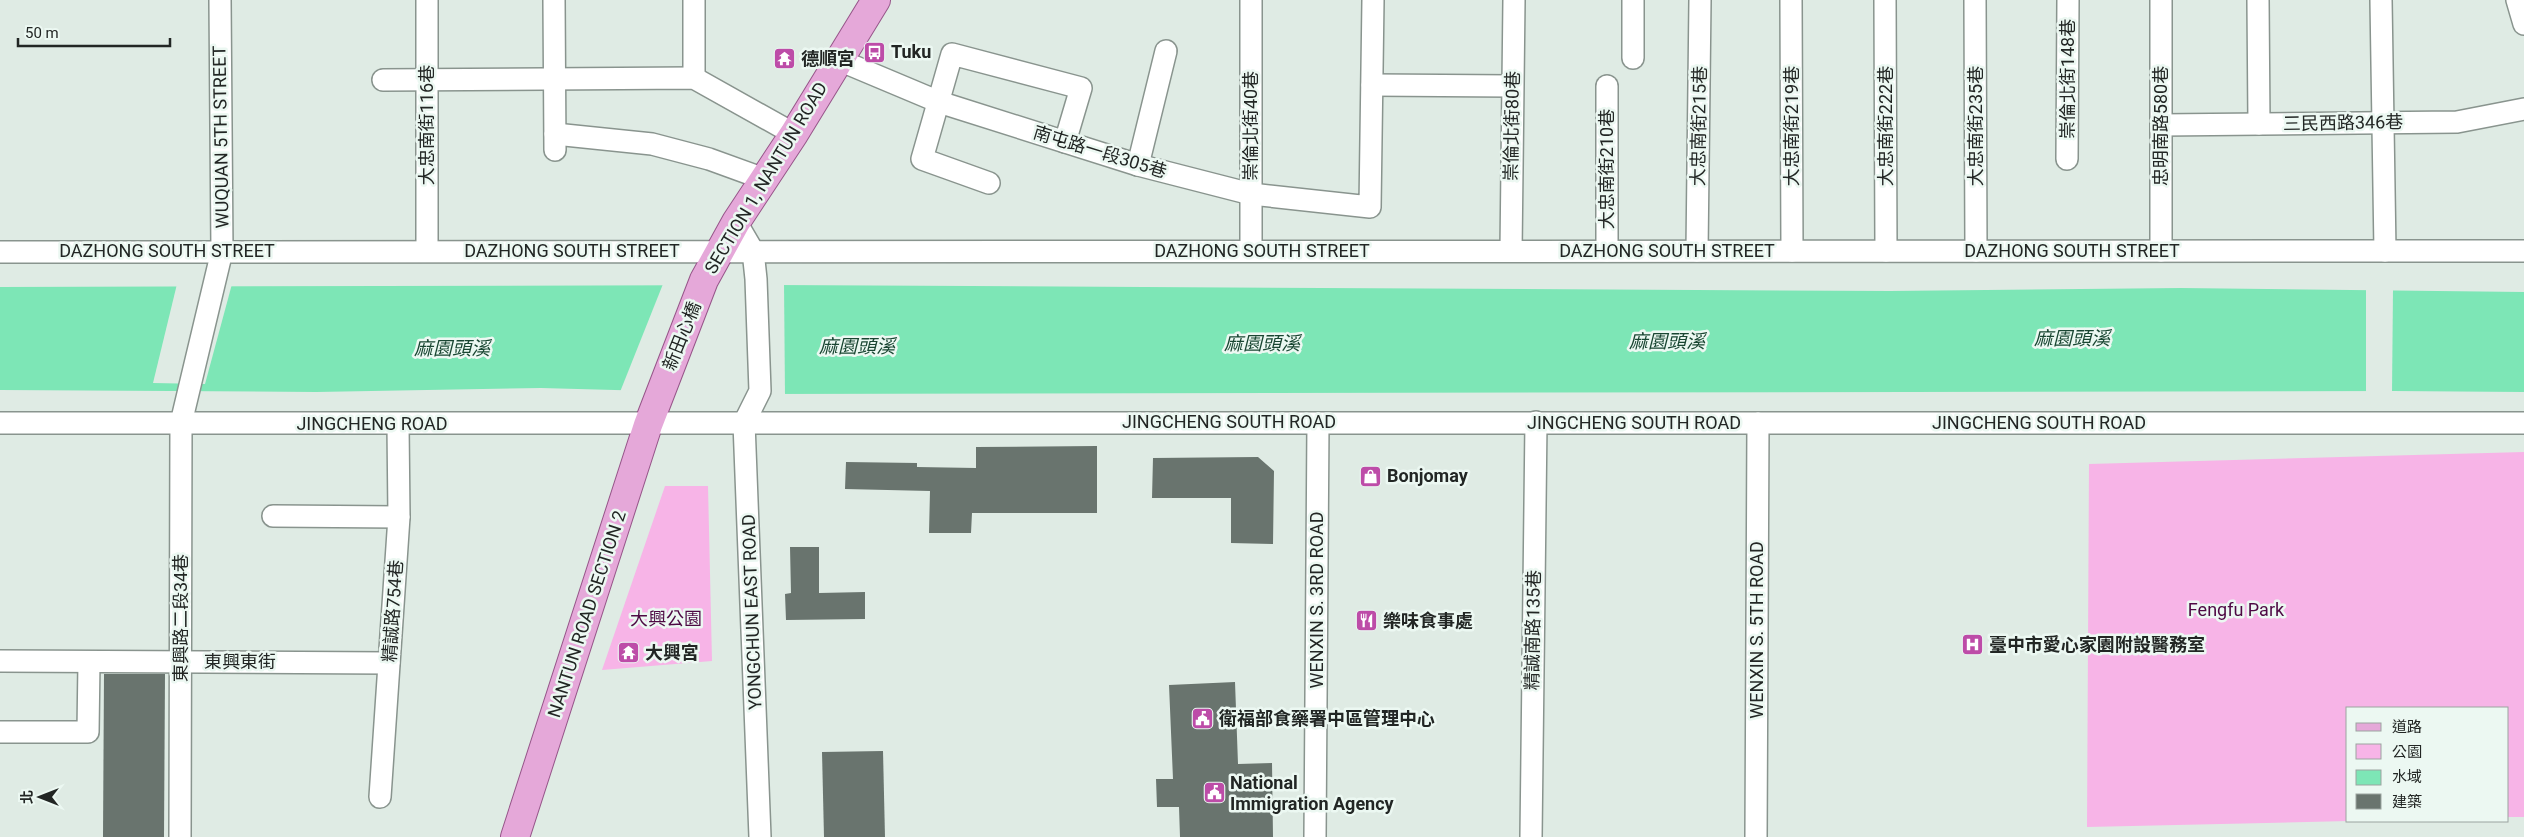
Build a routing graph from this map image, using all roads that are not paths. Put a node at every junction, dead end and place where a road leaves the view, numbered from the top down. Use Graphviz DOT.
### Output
graph roads {
  1 [pos="220,0"];
  2 [pos="427,0"];
  3 [pos="554,0"];
  4 [pos="694,0"];
  5 [pos="876,0"];
  6 [pos="1251,0"];
  7 [pos="1373,0"];
  8 [pos="1514,0"];
  9 [pos="1634,0"];
  10 [pos="1700,0"];
  11 [pos="1791,0"];
  12 [pos="1885,0"];
  13 [pos="1975,0"];
  14 [pos="2068,0"];
  15 [pos="2161,0"];
  16 [pos="2258,0"];
  17 [pos="2381,0"];
  18 [pos="2516,0"];
  19 [pos="2524,24"];
  20 [pos="1166,51"];
  21 [pos="1633,58"];
  22 [pos="839,60"];
  23 [pos="694,78"];
  24 [pos="427,79"];
  25 [pos="555,79"];
  26 [pos="383,80"];
  27 [pos="1372,85"];
  28 [pos="1512,86"];
  29 [pos="1606,86"];
  30 [pos="939,102"];
  31 [pos="2524,109"];
  32 [pos="2383,123"];
  33 [pos="2259,124"];
  34 [pos="2161,125"];
  35 [pos="794,134"];
  36 [pos="1065,142"];
  37 [pos="2068,159"];
  38 [pos="1138,165"];
  39 [pos="764,179"];
  40 [pos="989,183"];
  41 [pos="1251,194"];
  42 [pos="736,222"];
  43 [pos="426,251"];
  44 [pos="2385,251"];
  45 [pos="2524,251"];
  46 [pos="0,252"];
  47 [pos="222,252"];
  48 [pos="718,252"];
  49 [pos="753,252"];
  50 [pos="1251,252"];
  51 [pos="1511,252"];
  52 [pos="1606,252"];
  53 [pos="1698,252"];
  54 [pos="1792,252"];
  55 [pos="1886,252"];
  56 [pos="1976,252"];
  57 [pos="2161,252"];
  58 [pos="704,280"];
  59 [pos="660,392"];
  60 [pos="187,400"];
  61 [pos="1536,422"];
  62 [pos="0,423"];
  63 [pos="181,423"];
  64 [pos="744,423"];
  65 [pos="1318,423"];
  66 [pos="1758,423"];
  67 [pos="2524,423"];
  68 [pos="398,425"];
  69 [pos="648,425"];
  70 [pos="273,516"];
  71 [pos="399,517"];
  72 [pos="0,661"];
  73 [pos="89,662"];
  74 [pos="181,662"];
  75 [pos="389,663"];
  76 [pos="0,732"];
  77 [pos="380,796"];
  78 [pos="180,837"];
  79 [pos="515,837"];
  80 [pos="760,837"];
  81 [pos="1315,837"];
  82 [pos="1530,837"];
  83 [pos="1756,837"];
  1 -- 47 [label="street, WUQUAN 5TH STREET"];
  2 -- 24 [label="street, 大忠南街116巷"];
  3 -- 25 [label="street"];
  4 -- 23 [label="street"];
  5 -- 22 [label="main road, SECTION 1, NANTUN ROAD"];
  6 -- 41 [label="street, 崇倫北街40巷"];
  7 -- 27 [label="street"];
  8 -- 28 [label="street, 崇倫北街80巷"];
  9 -- 21 [label="street"];
  10 -- 53 [label="street, 大忠南街215巷"];
  11 -- 54 [label="street, 大忠南街219巷"];
  12 -- 55 [label="street, 大忠南街222巷"];
  13 -- 56 [label="street, 大忠南街235巷"];
  14 -- 37 [label="street, 崇倫北街148巷"];
  15 -- 34 [label="street, 忠明南路580巷"];
  16 -- 33 [label="street"];
  17 -- 32 [label="street"];
  18 -- 19 [label="street"];
  20 -- 38 [label="street"];
  22 -- 30 [label="street, 南屯路一段305巷"];
  22 -- 35 [label="main road, SECTION 1, NANTUN ROAD"];
  23 -- 25 [label="street"];
  23 -- 35 [label="street"];
  24 -- 25 [label="street"];
  24 -- 26 [label="street"];
  24 -- 43 [label="street, 大忠南街116巷"];
  25 -- 39 [label="street"];
  27 -- 28 [label="street"];
  27 -- 41 [label="street, 南屯路一段305巷"];
  28 -- 51 [label="street, 崇倫北街80巷"];
  29 -- 52 [label="street, 大忠南街210巷"];
  30 -- 36 [label="street, 南屯路一段305巷"];
  30 -- 36 [label="street"];
  30 -- 40 [label="street"];
  31 -- 32 [label="street, 三民西路346巷"];
  32 -- 33 [label="street, 三民西路346巷"];
  32 -- 44 [label="street"];
  33 -- 34 [label="street, 三民西路346巷"];
  34 -- 57 [label="street, 忠明南路580巷"];
  35 -- 39 [label="main road, SECTION 1, NANTUN ROAD"];
  36 -- 38 [label="street, 南屯路一段305巷"];
  38 -- 41 [label="street, 南屯路一段305巷"];
  39 -- 42 [label="main road, SECTION 1, NANTUN ROAD"];
  41 -- 50 [label="street, 崇倫北街40巷"];
  42 -- 48 [label="main road, SECTION 1, NANTUN ROAD"];
  42 -- 49 [label="street"];
  43 -- 47 [label="street, DAZHONG SOUTH STREET"];
  43 -- 48 [label="street, DAZHONG SOUTH STREET"];
  44 -- 45 [label="street, DAZHONG SOUTH STREET"];
  44 -- 57 [label="street, DAZHONG SOUTH STREET"];
  46 -- 47 [label="street, DAZHONG SOUTH STREET"];
  47 -- 60 [label="street, WUQUAN 5TH STREET"];
  48 -- 49 [label="street, DAZHONG SOUTH STREET"];
  48 -- 58 [label="main road, SECTION 1, NANTUN ROAD"];
  49 -- 50 [label="street, DAZHONG SOUTH STREET"];
  49 -- 64 [label="street, YONGCHUN EAST ROAD"];
  50 -- 51 [label="street, DAZHONG SOUTH STREET"];
  51 -- 52 [label="street, DAZHONG SOUTH STREET"];
  52 -- 53 [label="street, DAZHONG SOUTH STREET"];
  53 -- 54 [label="street, DAZHONG SOUTH STREET"];
  54 -- 55 [label="street, DAZHONG SOUTH STREET"];
  55 -- 56 [label="street, DAZHONG SOUTH STREET"];
  56 -- 57 [label="street, DAZHONG SOUTH STREET"];
  58 -- 59 [label="main road, 新田心橋"];
  59 -- 69 [label="main road, NANTUN ROAD SECTION 2"];
  60 -- 63 [label="street, 東興路二段34巷"];
  61 -- 65 [label="street, JINGCHENG SOUTH ROAD"];
  61 -- 66 [label="street, JINGCHENG SOUTH ROAD"];
  61 -- 82 [label="street, 精誠南路135巷"];
  62 -- 63 [label="street, JINGCHENG ROAD"];
  63 -- 68 [label="street, JINGCHENG ROAD"];
  63 -- 74 [label="street, 東興路二段34巷"];
  64 -- 65 [label="street, JINGCHENG SOUTH ROAD"];
  64 -- 69 [label="street, JINGCHENG ROAD"];
  64 -- 80 [label="street, YONGCHUN EAST ROAD"];
  65 -- 81 [label="street, WENXIN S. 3RD ROAD"];
  66 -- 67 [label="street, JINGCHENG SOUTH ROAD"];
  66 -- 83 [label="street, WENXIN S. 5TH ROAD"];
  68 -- 69 [label="street, JINGCHENG ROAD"];
  68 -- 71 [label="street, 精誠路754巷"];
  69 -- 79 [label="main road, NANTUN ROAD SECTION 2"];
  70 -- 71 [label="street"];
  71 -- 75 [label="street, 精誠路754巷"];
  72 -- 73 [label="street, 東興東街"];
  73 -- 74 [label="street, 東興東街"];
  73 -- 76 [label="street"];
  74 -- 75 [label="street, 東興東街"];
  74 -- 78 [label="street, 東興路二段34巷"];
  75 -- 77 [label="street, 精誠路754巷"];
}
